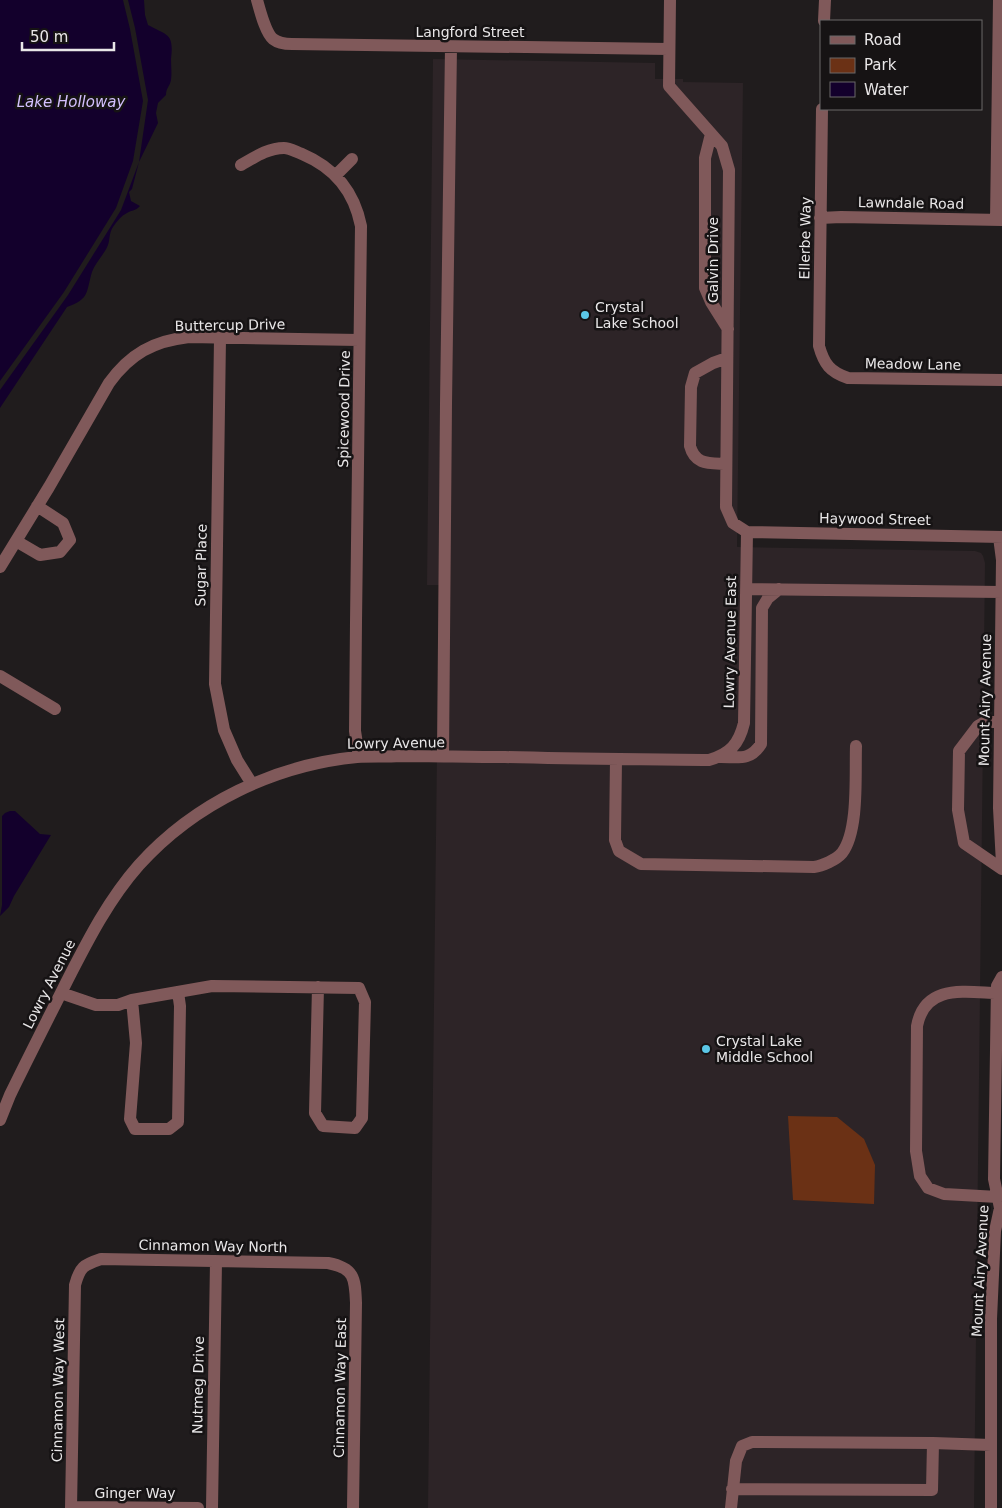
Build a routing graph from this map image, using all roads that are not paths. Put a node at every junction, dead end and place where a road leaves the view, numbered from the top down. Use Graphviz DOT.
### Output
graph roads {
  1 [pos="257,0"];
  2 [pos="670,0"];
  3 [pos="825,0"];
  4 [pos="999,0"];
  5 [pos="824,20"];
  6 [pos="451,46"];
  7 [pos="669,49"];
  8 [pos="822,110"];
  9 [pos="711,134"];
  10 [pos="352,159"];
  11 [pos="241,165"];
  12 [pos="336,175"];
  13 [pos="820,218"];
  14 [pos="999,220"];
  15 [pos="728,330"];
  16 [pos="220,338"];
  17 [pos="359,340"];
  18 [pos="727,358"];
  19 [pos="828,365"];
  20 [pos="1002,380"];
  21 [pos="726,464"];
  22 [pos="37,506"];
  23 [pos="747,532"];
  24 [pos="1001,537"];
  25 [pos="16,541"];
  26 [pos="0,567"];
  27 [pos="746,589"];
  28 [pos="779,589"];
  29 [pos="1001,592"];
  30 [pos="0,676"];
  31 [pos="55,709"];
  32 [pos="1000,722"];
  33 [pos="856,746"];
  34 [pos="732,749"];
  35 [pos="443,756"];
  36 [pos="358,757"];
  37 [pos="721,757"];
  38 [pos="616,759"];
  39 [pos="252,784"];
  40 [pos="1002,864"];
  41 [pos="1002,870"];
  42 [pos="1002,978"];
  43 [pos="318,987"];
  44 [pos="178,992"];
  45 [pos="61,993"];
  46 [pos="997,993"];
  47 [pos="132,1000"];
  48 [pos="5,1094"];
  49 [pos="0,1120"];
  50 [pos="1001,1204"];
  51 [pos="216,1262"];
  52 [pos="349,1271"];
  53 [pos="78,1272"];
  54 [pos="933,1444"];
  55 [pos="991,1445"];
  56 [pos="732,1489"];
  57 [pos="71,1508"];
  58 [pos="198,1508"];
  59 [pos="212,1508"];
  60 [pos="353,1508"];
  61 [pos="731,1508"];
  62 [pos="991,1508"];
  1 -- 6 [label="street, Langford Street"];
  2 -- 7 [label="street, Galvin Drive"];
  3 -- 5 [label="street"];
  4 -- 14 [label="street"];
  6 -- 7 [label="street, Langford Street"];
  6 -- 35 [label="street"];
  7 -- 9 [label="street, Galvin Drive"];
  8 -- 13 [label="street, Ellerbe Way"];
  9 -- 15 [label="street, Galvin Drive"];
  9 -- 15 [label="street"];
  10 -- 12 [label="street"];
  11 -- 12 [label="street, Spicewood Drive"];
  12 -- 17 [label="street, Spicewood Drive"];
  13 -- 14 [label="street, Lawndale Road"];
  13 -- 19 [label="street, Ellerbe Way"];
  15 -- 18 [label="street, Galvin Drive"];
  16 -- 17 [label="street, Buttercup Drive"];
  16 -- 22 [label="street, Buttercup Drive"];
  16 -- 39 [label="street, Sugar Place"];
  17 -- 36 [label="street, Spicewood Drive"];
  18 -- 21 [label="street, Galvin Drive"];
  18 -- 21 [label="street"];
  19 -- 20 [label="street, Meadow Lane"];
  21 -- 23 [label="street, Galvin Drive"];
  22 -- 25 [label="street, Buttercup Drive"];
  22 -- 25 [label="street"];
  23 -- 24 [label="street, Haywood Street"];
  23 -- 27 [label="street, Lowry Avenue East"];
  24 -- 29 [label="street, Mount Airy Avenue"];
  25 -- 26 [label="street, Buttercup Drive"];
  27 -- 28 [label="street"];
  27 -- 34 [label="street, Lowry Avenue East"];
  28 -- 29 [label="street"];
  28 -- 37 [label="street"];
  29 -- 32 [label="street, Mount Airy Avenue"];
  30 -- 31 [label="street"];
  32 -- 40 [label="street, Mount Airy Avenue"];
  32 -- 41 [label="street"];
  33 -- 38 [label="street"];
  34 -- 37 [label="street, Lowry Avenue"];
  35 -- 36 [label="street, Lowry Avenue"];
  35 -- 38 [label="street, Lowry Avenue"];
  36 -- 39 [label="street, Lowry Avenue"];
  37 -- 38 [label="street, Lowry Avenue"];
  39 -- 45 [label="street, Lowry Avenue"];
  42 -- 46 [label="street, Mount Airy Avenue"];
  43 -- 43 [label="street"];
  43 -- 44 [label="street"];
  44 -- 47 [label="street"];
  44 -- 47 [label="street"];
  45 -- 47 [label="street"];
  45 -- 48 [label="street, Lowry Avenue"];
  46 -- 50 [label="street, Mount Airy Avenue"];
  46 -- 50 [label="street"];
  48 -- 49 [label="street, Lowry Avenue"];
  50 -- 55 [label="street, Mount Airy Avenue"];
  51 -- 52 [label="street, Cinnamon Way North"];
  51 -- 53 [label="street, Cinnamon Way North"];
  51 -- 59 [label="street, Nutmeg Drive"];
  52 -- 60 [label="street, Cinnamon Way East"];
  53 -- 57 [label="street, Cinnamon Way West"];
  54 -- 55 [label="street"];
  54 -- 56 [label="street"];
  54 -- 56 [label="street"];
  55 -- 62 [label="street, Mount Airy Avenue"];
  56 -- 61 [label="street"];
  57 -- 58 [label="street, Ginger Way"];
}
